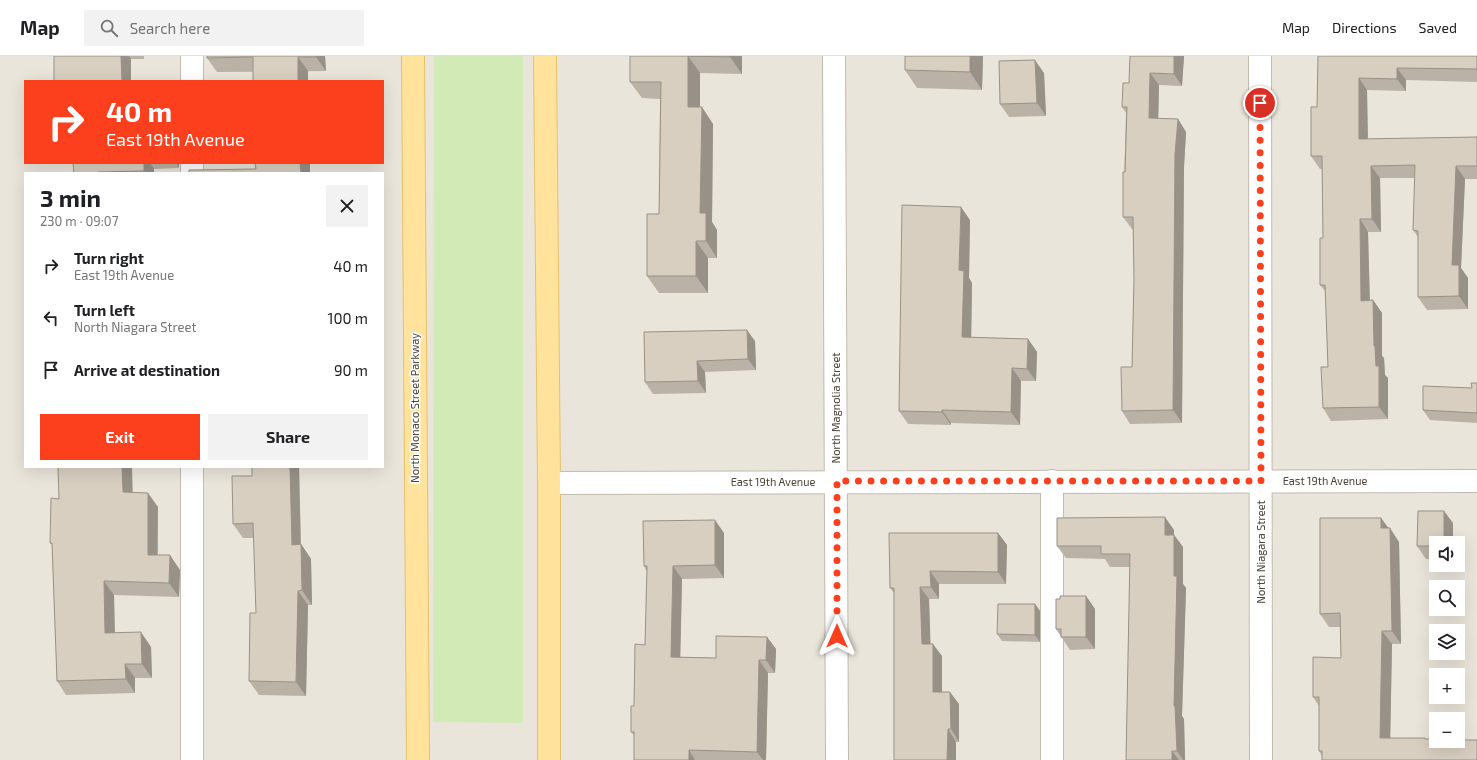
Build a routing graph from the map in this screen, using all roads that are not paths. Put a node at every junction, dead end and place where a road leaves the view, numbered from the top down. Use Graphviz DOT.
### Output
graph roads {
  1 [pos="192,56"];
  2 [pos="413,56"];
  3 [pos="546,56"];
  4 [pos="834,56"];
  5 [pos="1260,56"];
  6 [pos="192,80"];
  7 [pos="192,468"];
  8 [pos="837,481"];
  9 [pos="1052,481"];
  10 [pos="1261,481"];
  11 [pos="1477,481"];
  12 [pos="549,483"];
  13 [pos="192,760"];
  14 [pos="418,760"];
  15 [pos="549,760"];
  16 [pos="837,760"];
  17 [pos="1052,760"];
  18 [pos="1261,760"];
  1 -- 6 [label="street"];
  2 -- 14 [label="main road, North Monaco Street Parkway"];
  3 -- 12 [label="main road"];
  4 -- 8 [label="street, North Magnolia Street"];
  5 -- 10 [label="street, North Niagara Street"];
  7 -- 13 [label="street"];
  8 -- 9 [label="street, East 19th Avenue"];
  8 -- 12 [label="street, East 19th Avenue"];
  8 -- 16 [label="street, North Magnolia Street"];
  9 -- 10 [label="street, East 19th Avenue"];
  9 -- 17 [label="street"];
  10 -- 11 [label="street, East 19th Avenue"];
  10 -- 18 [label="street, North Niagara Street"];
  12 -- 15 [label="main road"];
}
